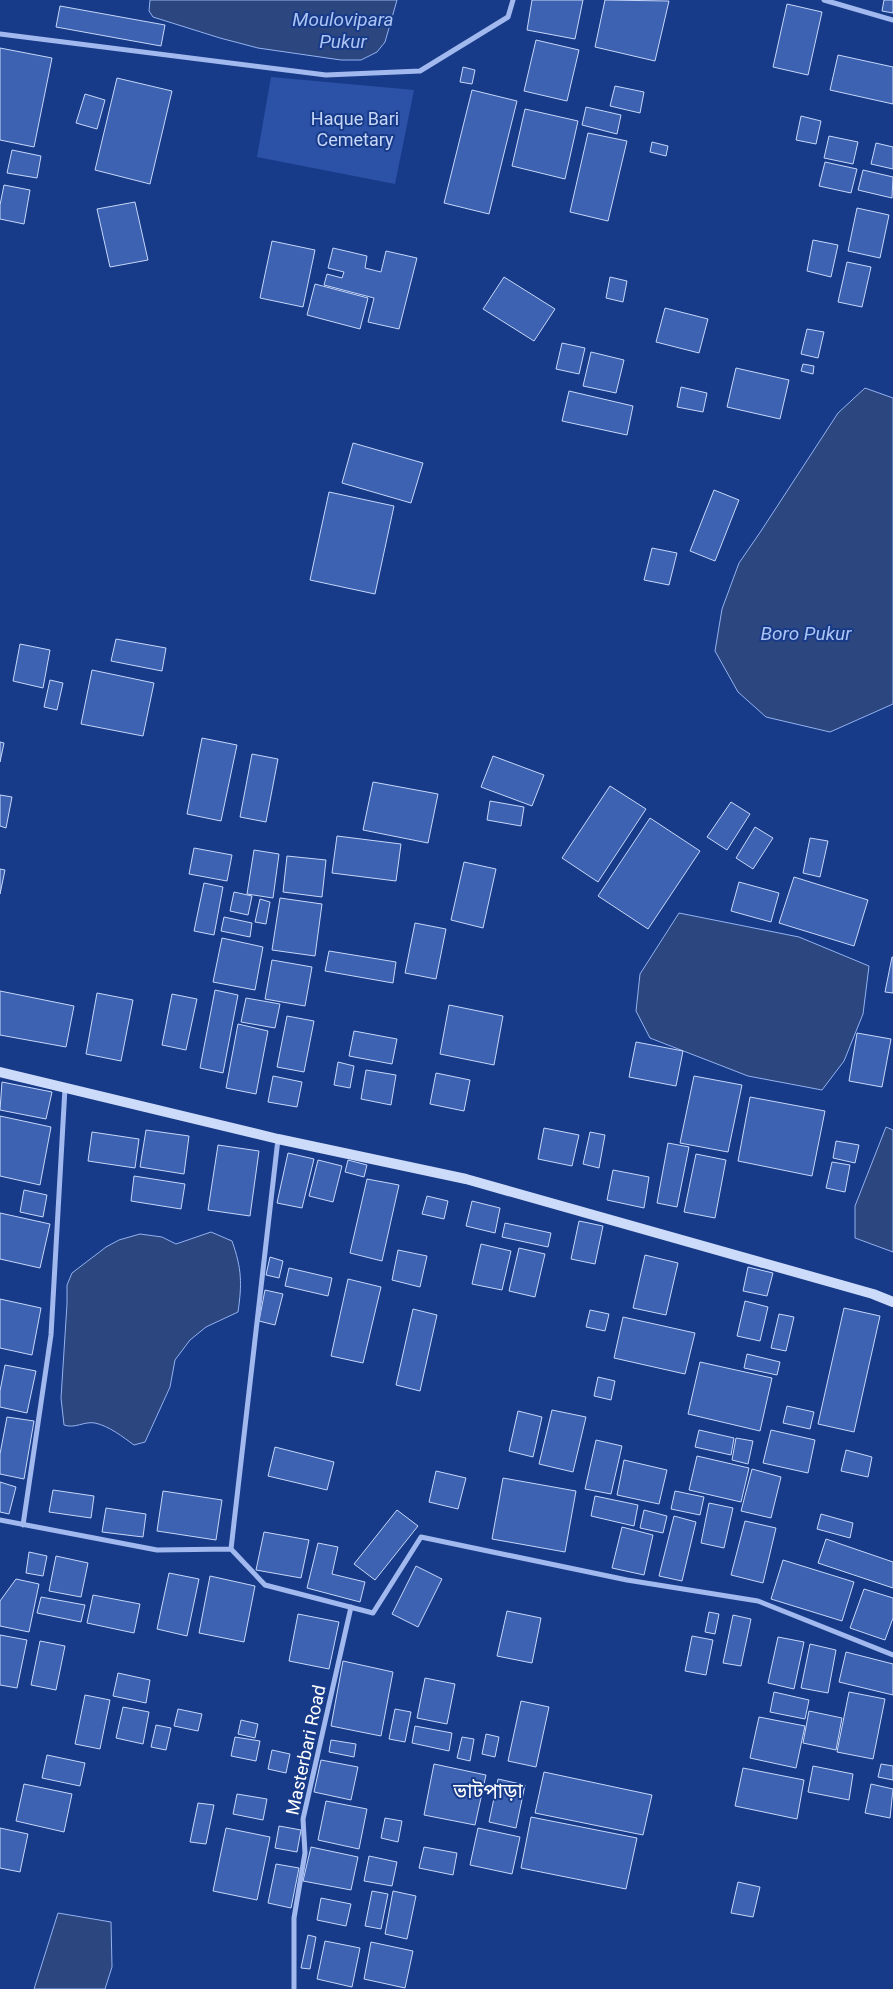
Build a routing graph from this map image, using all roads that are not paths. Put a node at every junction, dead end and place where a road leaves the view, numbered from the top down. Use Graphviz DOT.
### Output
graph roads {
  1 [pos="513,0"];
  2 [pos="824,0"];
  3 [pos="893,20"];
  4 [pos="0,34"];
  5 [pos="0,1072"];
  6 [pos="65,1087"];
  7 [pos="278,1139"];
  8 [pos="893,1302"];
  9 [pos="0,1520"];
  10 [pos="23,1525"];
  11 [pos="231,1549"];
  12 [pos="350,1607"];
  13 [pos="893,1654"];
  14 [pos="294,1989"];
  1 -- 4 [label="street"];
  2 -- 3 [label="street"];
  5 -- 6 [label="street"];
  6 -- 7 [label="street"];
  6 -- 10 [label="street"];
  7 -- 8 [label="street"];
  7 -- 11 [label="street"];
  9 -- 10 [label="street"];
  10 -- 11 [label="street"];
  11 -- 12 [label="street"];
  12 -- 13 [label="street"];
  12 -- 14 [label="street, Masterbari Road"];
}
